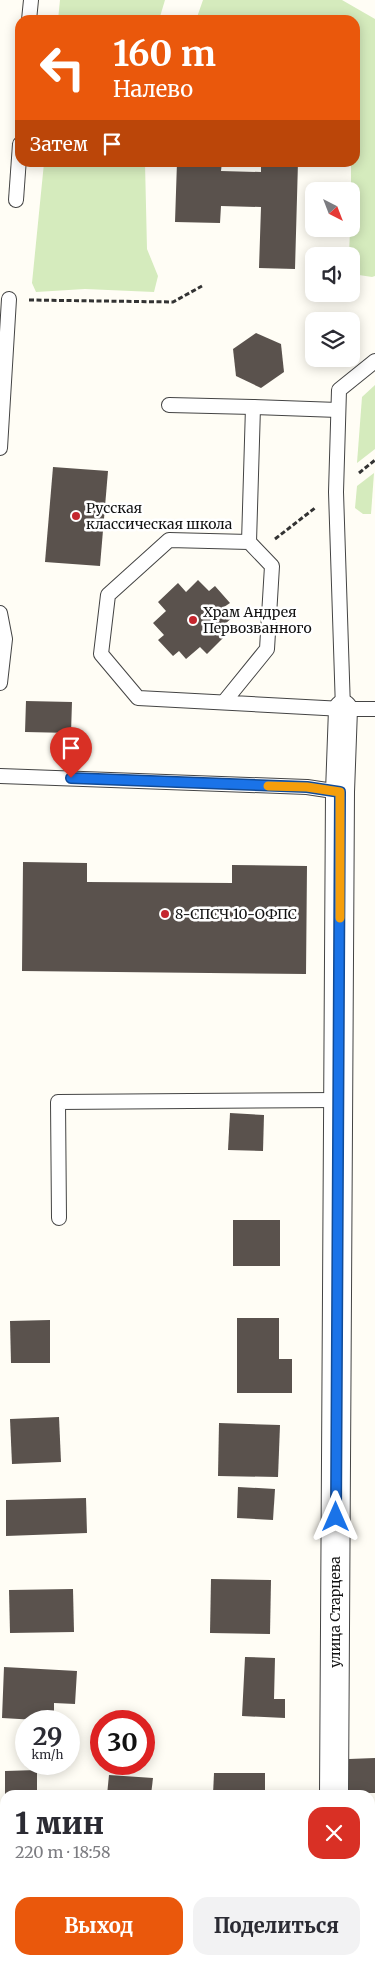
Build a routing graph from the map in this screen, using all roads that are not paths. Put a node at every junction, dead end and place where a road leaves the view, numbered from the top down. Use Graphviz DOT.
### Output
graph roads {
  1 [pos="31,0"];
  2 [pos="30,15"];
  3 [pos="18,167"];
  4 [pos="16,200"];
  5 [pos="8,299"];
  6 [pos="375,361"];
  7 [pos="169,405"];
  8 [pos="253,407"];
  9 [pos="338,410"];
  10 [pos="0,448"];
  11 [pos="249,542"];
  12 [pos="0,613"];
  13 [pos="0,683"];
  14 [pos="224,702"];
  15 [pos="343,709"];
  16 [pos="375,709"];
  17 [pos="0,776"];
  18 [pos="340,792"];
  19 [pos="339,1100"];
  20 [pos="59,1218"];
  21 [pos="334,1790"];
  1 -- 2 [label="lane"];
  3 -- 4 [label="lane"];
  5 -- 10 [label="lane"];
  6 -- 9 [label="lane"];
  7 -- 8 [label="lane"];
  8 -- 9 [label="lane"];
  8 -- 11 [label="lane"];
  9 -- 15 [label="lane"];
  11 -- 14 [label="lane"];
  11 -- 14 [label="lane"];
  12 -- 13 [label="lane"];
  14 -- 15 [label="lane"];
  15 -- 16 [label="lane"];
  15 -- 18 [label="street, улица Старцева"];
  17 -- 18 [label="lane"];
  18 -- 19 [label="street, улица Старцева"];
  19 -- 20 [label="lane"];
  19 -- 21 [label="street, улица Старцева"];
}
